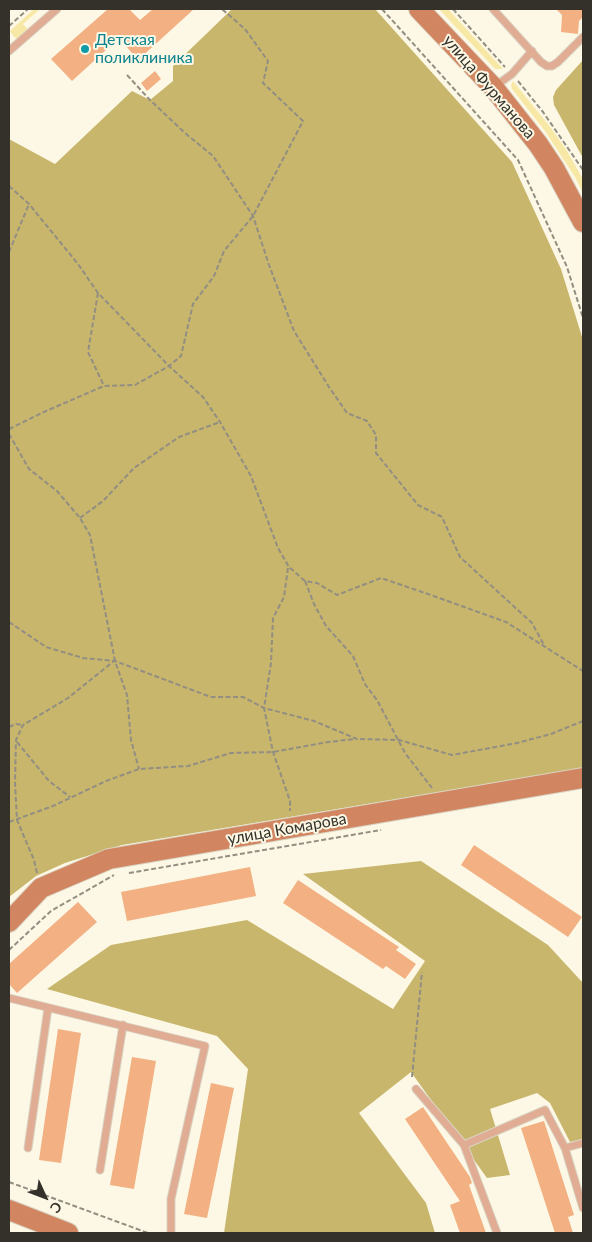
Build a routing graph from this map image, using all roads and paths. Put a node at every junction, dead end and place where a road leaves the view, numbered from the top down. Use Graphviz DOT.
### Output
graph roads {
  1 [pos="28,9"];
  2 [pos="57,9"];
  3 [pos="222,9"];
  4 [pos="382,9"];
  5 [pos="419,9"];
  6 [pos="452,9"];
  7 [pos="493,9"];
  8 [pos="9,26"];
  9 [pos="583,37"];
  10 [pos="9,51"];
  11 [pos="532,51"];
  12 [pos="512,74"];
  13 [pos="127,75"];
  14 [pos="493,87"];
  15 [pos="583,170"];
  16 [pos="9,186"];
  17 [pos="29,204"];
  18 [pos="253,216"];
  19 [pos="583,222"];
  20 [pos="9,252"];
  21 [pos="98,293"];
  22 [pos="583,318"];
  23 [pos="169,366"];
  24 [pos="104,386"];
  25 [pos="220,422"];
  26 [pos="9,429"];
  27 [pos="9,434"];
  28 [pos="80,518"];
  29 [pos="289,567"];
  30 [pos="305,581"];
  31 [pos="9,622"];
  32 [pos="545,646"];
  33 [pos="115,661"];
  34 [pos="583,671"];
  35 [pos="264,708"];
  36 [pos="583,721"];
  37 [pos="23,725"];
  38 [pos="9,727"];
  39 [pos="358,739"];
  40 [pos="16,740"];
  41 [pos="399,740"];
  42 [pos="273,752"];
  43 [pos="139,769"];
  44 [pos="583,778"];
  45 [pos="70,797"];
  46 [pos="443,802"];
  47 [pos="17,820"];
  48 [pos="9,822"];
  49 [pos="291,828"];
  50 [pos="389,828"];
  51 [pos="123,874"];
  52 [pos="114,876"];
  53 [pos="40,888"];
  54 [pos="9,922"];
  55 [pos="9,950"];
  56 [pos="422,972"];
  57 [pos="9,998"];
  58 [pos="48,1008"];
  59 [pos="123,1025"];
  60 [pos="412,1077"];
  61 [pos="416,1089"];
  62 [pos="583,1144"];
  63 [pos="464,1145"];
  64 [pos="28,1148"];
  65 [pos="565,1148"];
  66 [pos="100,1170"];
  67 [pos="9,1182"];
  68 [pos="583,1208"];
  69 [pos="9,1210"];
  70 [pos="68,1233"];
  71 [pos="148,1233"];
  72 [pos="171,1233"];
  73 [pos="497,1233"];
  1 -- 8 [label="path"];
  2 -- 10 [label="lane"];
  3 -- 18 [label="path"];
  4 -- 22 [label="path"];
  5 -- 14 [label="street, улица Фурманова"];
  6 -- 12 [label="path"];
  7 -- 11 [label="lane"];
  9 -- 11 [label="lane"];
  11 -- 12 [label="lane"];
  12 -- 14 [label="lane"];
  12 -- 15 [label="path"];
  13 -- 18 [label="path"];
  14 -- 19 [label="street, улица Фурманова"];
  16 -- 17 [label="path"];
  17 -- 20 [label="path"];
  17 -- 21 [label="path"];
  18 -- 23 [label="path"];
  18 -- 32 [label="path"];
  21 -- 23 [label="path"];
  21 -- 24 [label="path"];
  23 -- 24 [label="path"];
  23 -- 25 [label="path"];
  24 -- 26 [label="path"];
  25 -- 28 [label="path"];
  25 -- 29 [label="path"];
  27 -- 28 [label="path"];
  28 -- 33 [label="path"];
  29 -- 30 [label="path"];
  29 -- 35 [label="path"];
  30 -- 32 [label="path"];
  30 -- 41 [label="path"];
  31 -- 33 [label="path"];
  32 -- 34 [label="path"];
  33 -- 35 [label="path"];
  33 -- 37 [label="path"];
  33 -- 43 [label="path"];
  35 -- 39 [label="path"];
  35 -- 42 [label="path"];
  36 -- 41 [label="path"];
  37 -- 38 [label="path"];
  37 -- 40 [label="path"];
  39 -- 41 [label="path"];
  39 -- 42 [label="path"];
  40 -- 45 [label="path"];
  40 -- 47 [label="path"];
  41 -- 46 [label="path"];
  42 -- 43 [label="path"];
  42 -- 49 [label="path"];
  43 -- 45 [label="path"];
  44 -- 46 [label="street, улица Комарова"];
  45 -- 47 [label="path"];
  46 -- 49 [label="street, улица Комарова"];
  47 -- 48 [label="path"];
  47 -- 53 [label="path"];
  49 -- 53 [label="street, улица Комарова"];
  50 -- 51 [label="path"];
  52 -- 55 [label="path"];
  53 -- 54 [label="street, улица Комарова"];
  56 -- 60 [label="path"];
  57 -- 58 [label="lane"];
  58 -- 59 [label="lane"];
  58 -- 64 [label="lane"];
  59 -- 66 [label="lane"];
  59 -- 72 [label="lane"];
  61 -- 63 [label="lane"];
  62 -- 65 [label="lane"];
  63 -- 65 [label="lane"];
  63 -- 73 [label="lane"];
  65 -- 68 [label="lane"];
  67 -- 71 [label="path"];
  69 -- 70 [label="street"];
}
